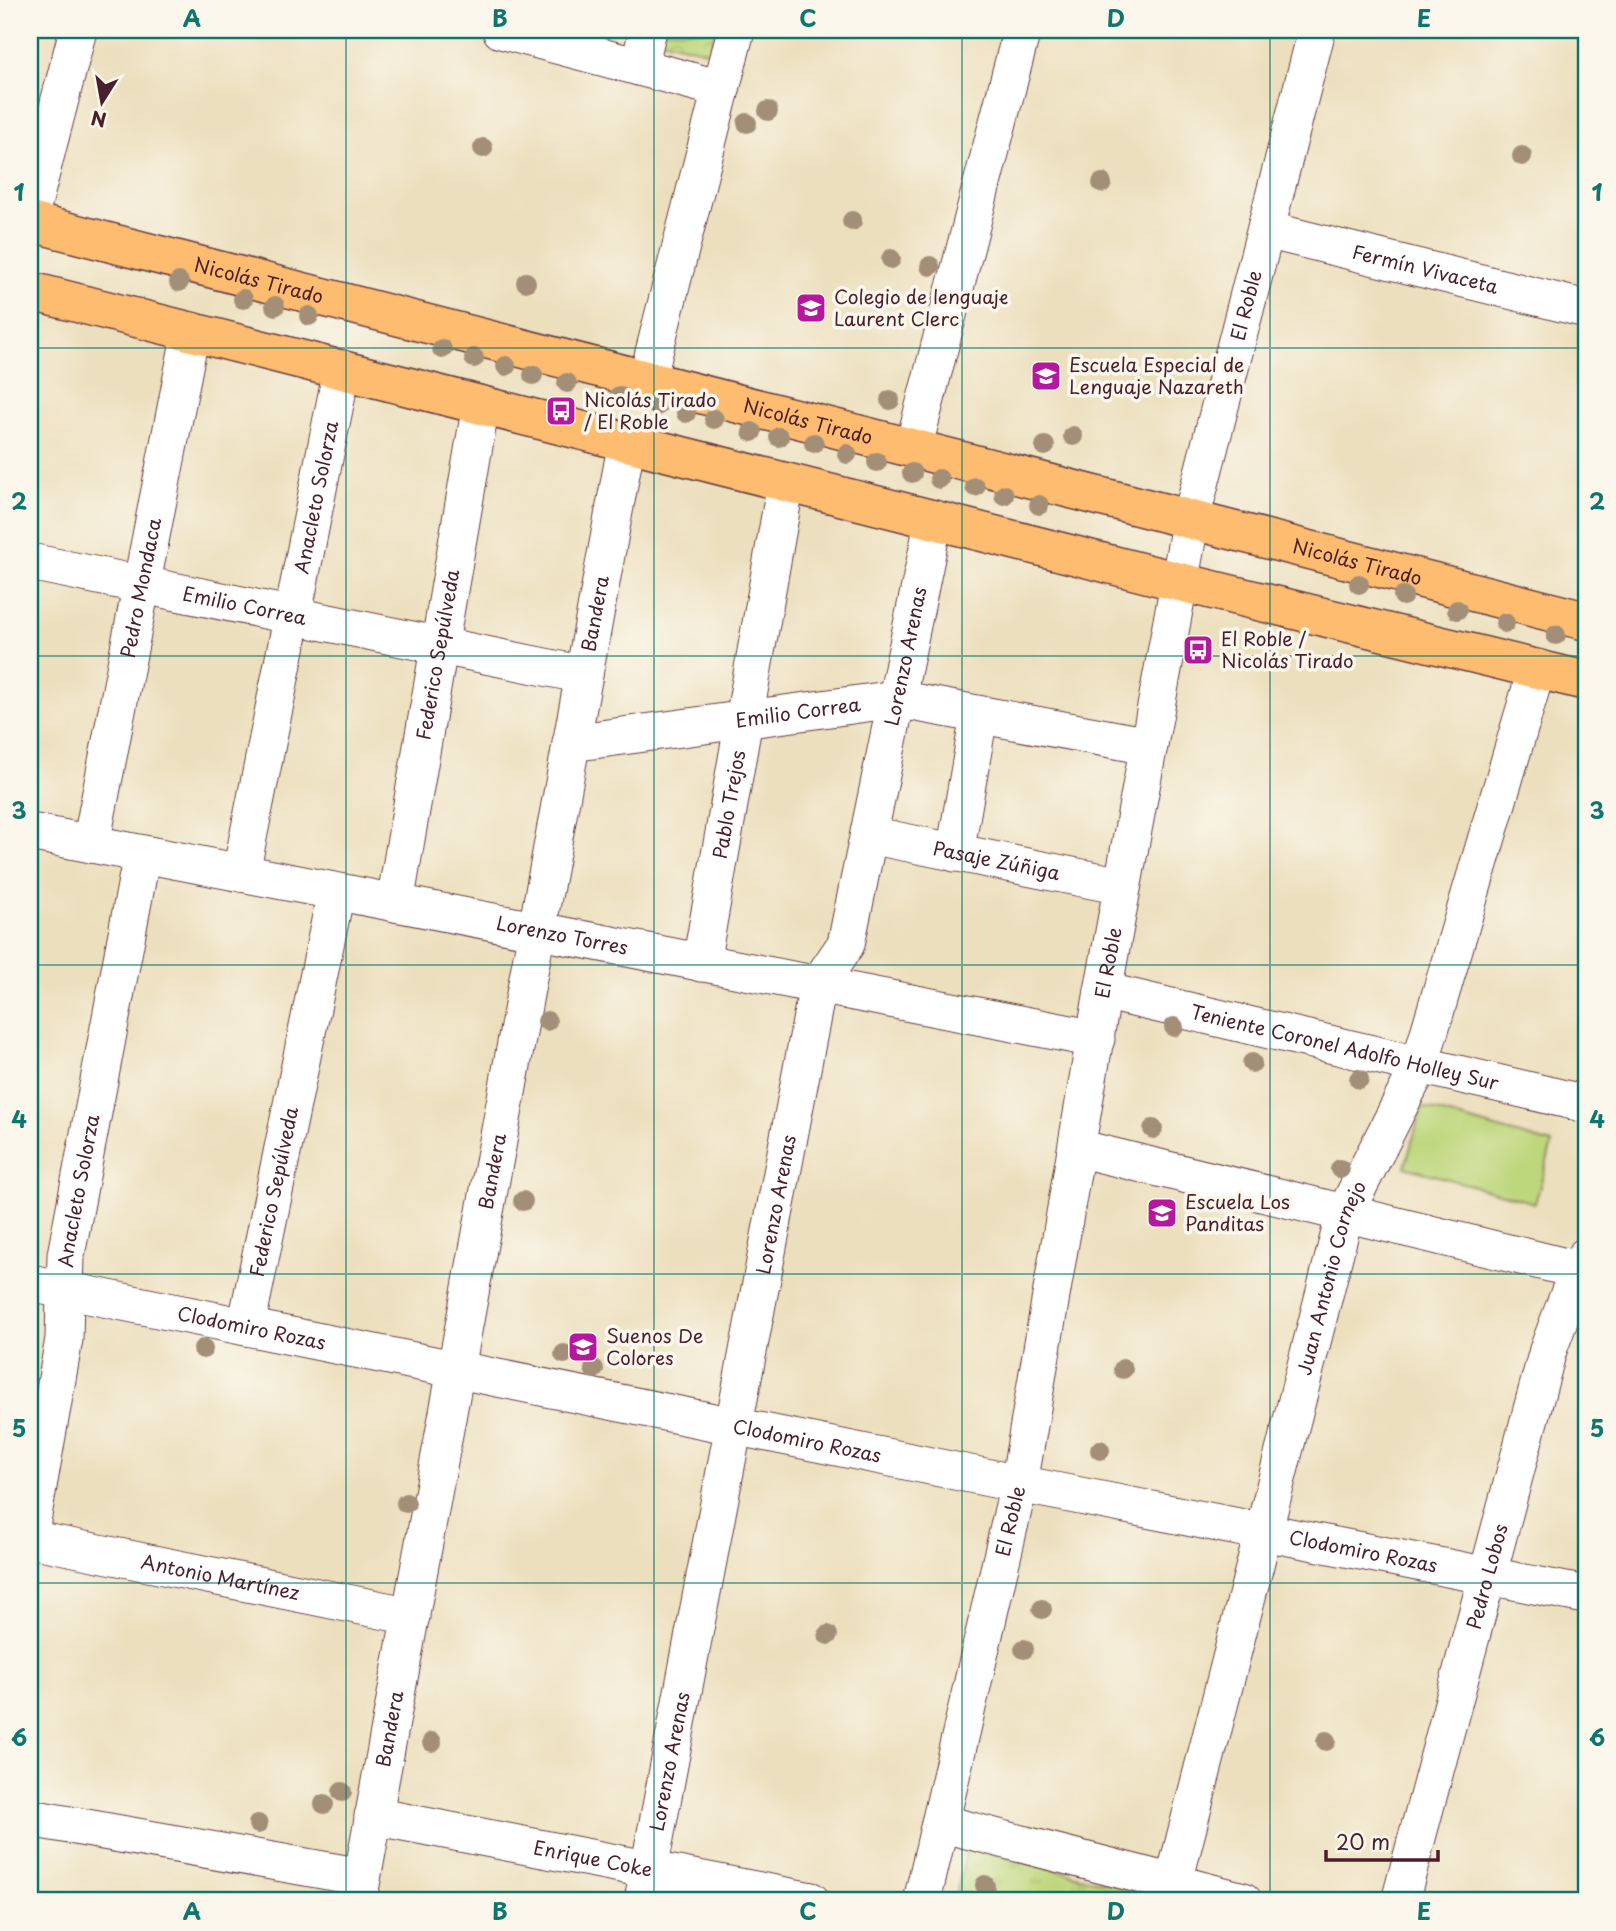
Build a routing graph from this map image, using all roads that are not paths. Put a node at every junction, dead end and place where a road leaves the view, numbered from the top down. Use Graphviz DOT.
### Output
graph roads {
  1 [pos="78,30"];
  2 [pos="501,30"];
  3 [pos="648,30"];
  4 [pos="736,30"];
  5 [pos="1022,30"];
  6 [pos="1317,30"];
  7 [pos="639,68"];
  8 [pos="721,89"];
  9 [pos="30,215"];
  10 [pos="30,222"];
  11 [pos="1266,230"];
  12 [pos="30,291"];
  13 [pos="1586,309"];
  14 [pos="191,331"];
  15 [pos="342,369"];
  16 [pos="647,380"];
  17 [pos="481,405"];
  18 [pos="626,441"];
  19 [pos="913,449"];
  20 [pos="786,482"];
  21 [pos="934,519"];
  22 [pos="1191,519"];
  23 [pos="30,562"];
  24 [pos="1180,582"];
  25 [pos="142,585"];
  26 [pos="293,615"];
  27 [pos="1586,621"];
  28 [pos="438,645"];
  29 [pos="1537,668"];
  30 [pos="584,675"];
  31 [pos="1586,681"];
  32 [pos="896,699"];
  33 [pos="979,716"];
  34 [pos="746,718"];
  35 [pos="571,743"];
  36 [pos="1150,747"];
  37 [pos="30,832"];
  38 [pos="869,835"];
  39 [pos="91,844"];
  40 [pos="955,853"];
  41 [pos="142,854"];
  42 [pos="241,873"];
  43 [pos="1122,886"];
  44 [pos="336,891"];
  45 [pos="395,903"];
  46 [pos="537,931"];
  47 [pos="701,962"];
  48 [pos="818,985"];
  49 [pos="1102,991"];
  50 [pos="1096,1039"];
  51 [pos="1419,1067"];
  52 [pos="1586,1104"];
  53 [pos="1077,1148"];
  54 [pos="1345,1213"];
  55 [pos="1582,1263"];
  56 [pos="30,1283"];
  57 [pos="67,1291"];
  58 [pos="246,1327"];
  59 [pos="456,1370"];
  60 [pos="734,1426"];
  61 [pos="1019,1484"];
  62 [pos="30,1532"];
  63 [pos="1262,1532"];
  64 [pos="30,1539"];
  65 [pos="1486,1576"];
  66 [pos="1586,1595"];
  67 [pos="411,1616"];
  68 [pos="373,1816"];
  69 [pos="30,1818"];
  70 [pos="940,1824"];
  71 [pos="646,1885"];
  72 [pos="360,1889"];
  73 [pos="1171,1892"];
  74 [pos="811,1901"];
  75 [pos="922,1901"];
  76 [pos="1243,1901"];
  77 [pos="1400,1901"];
  1 -- 9 [label="street"];
  2 -- 7 [label="street"];
  3 -- 7 [label="street"];
  4 -- 8 [label="street"];
  5 -- 19 [label="street"];
  6 -- 11 [label="street, El Roble"];
  7 -- 8 [label="street"];
  8 -- 16 [label="street"];
  10 -- 16 [label="main road, Nicolás Tirado"];
  11 -- 13 [label="street, Fermín Vivaceta"];
  11 -- 22 [label="street, El Roble"];
  12 -- 14 [label="main road"];
  14 -- 15 [label="main road"];
  14 -- 25 [label="street, Pedro Mondaca"];
  15 -- 17 [label="main road"];
  15 -- 26 [label="street, Anacleto Solorza"];
  16 -- 19 [label="main road, Nicolás Tirado"];
  17 -- 18 [label="main road"];
  17 -- 28 [label="street, Federico Sepúlveda"];
  18 -- 20 [label="main road"];
  18 -- 30 [label="street, Bandera"];
  19 -- 22 [label="main road, Nicolás Tirado"];
  20 -- 21 [label="main road"];
  20 -- 34 [label="street, Pablo Trejos"];
  21 -- 24 [label="main road"];
  21 -- 32 [label="street, Lorenzo Arenas"];
  22 -- 24 [label="street, El Roble"];
  22 -- 27 [label="main road, Nicolás Tirado"];
  23 -- 25 [label="street, Emilio Correa"];
  24 -- 29 [label="main road"];
  24 -- 36 [label="street, El Roble"];
  25 -- 26 [label="street, Emilio Correa"];
  25 -- 39 [label="street, Pedro Mondaca"];
  26 -- 28 [label="street, Emilio Correa"];
  26 -- 42 [label="street, Anacleto Solorza"];
  28 -- 30 [label="street, Emilio Correa"];
  28 -- 45 [label="street, Federico Sepúlveda"];
  29 -- 31 [label="main road"];
  29 -- 51 [label="street, Juan Antonio Cornejo"];
  30 -- 35 [label="street, Bandera"];
  32 -- 33 [label="street, Emilio Correa"];
  32 -- 34 [label="street, Emilio Correa"];
  32 -- 38 [label="street, Lorenzo Arenas"];
  33 -- 36 [label="street, Emilio Correa"];
  33 -- 40 [label="street"];
  34 -- 35 [label="street, Emilio Correa"];
  34 -- 47 [label="street, Pablo Trejos"];
  35 -- 46 [label="street, Bandera"];
  36 -- 43 [label="street, El Roble"];
  37 -- 39 [label="street, Lorenzo Torres"];
  38 -- 40 [label="street, Pasaje Zúñiga"];
  38 -- 48 [label="street, Lorenzo Arenas"];
  39 -- 41 [label="street, Lorenzo Torres"];
  40 -- 43 [label="street, Pasaje Zúñiga"];
  41 -- 42 [label="street, Lorenzo Torres"];
  41 -- 57 [label="street, Anacleto Solorza"];
  42 -- 44 [label="street, Lorenzo Torres"];
  43 -- 49 [label="street, El Roble"];
  44 -- 45 [label="street, Lorenzo Torres"];
  44 -- 58 [label="street, Federico Sepúlveda"];
  45 -- 46 [label="street, Lorenzo Torres"];
  46 -- 47 [label="street, Lorenzo Torres"];
  46 -- 59 [label="street, Bandera"];
  47 -- 48 [label="street, Lorenzo Torres"];
  48 -- 50 [label="street, Lorenzo Torres"];
  48 -- 60 [label="street, Lorenzo Arenas"];
  49 -- 50 [label="street, El Roble"];
  49 -- 51 [label="street, Teniente Coronel Adolfo Holley Sur"];
  50 -- 53 [label="street, El Roble"];
  51 -- 52 [label="street, Teniente Coronel Adolfo Holley Sur"];
  51 -- 54 [label="street, Juan Antonio Cornejo"];
  53 -- 54 [label="street"];
  53 -- 61 [label="street, El Roble"];
  54 -- 55 [label="street"];
  54 -- 63 [label="street, Juan Antonio Cornejo"];
  55 -- 65 [label="street, Pedro Lobos"];
  56 -- 57 [label="street, Clodomiro Rozas"];
  57 -- 58 [label="street, Clodomiro Rozas"];
  57 -- 62 [label="street, Anacleto Solorza"];
  58 -- 59 [label="street, Clodomiro Rozas"];
  59 -- 60 [label="street, Clodomiro Rozas"];
  59 -- 67 [label="street, Bandera"];
  60 -- 61 [label="street, Clodomiro Rozas"];
  60 -- 71 [label="street, Lorenzo Arenas"];
  61 -- 63 [label="street, Clodomiro Rozas"];
  61 -- 70 [label="street, El Roble"];
  63 -- 65 [label="street, Clodomiro Rozas"];
  63 -- 73 [label="street, Juan Antonio Cornejo"];
  64 -- 67 [label="street, Antonio Martínez"];
  65 -- 66 [label="street, Clodomiro Rozas"];
  65 -- 77 [label="street, Pedro Lobos"];
  67 -- 68 [label="street, Bandera"];
  68 -- 71 [label="street, Enrique Coke"];
  68 -- 72 [label="street, Bandera"];
  69 -- 72 [label="street"];
  70 -- 73 [label="street"];
  70 -- 75 [label="street, El Roble"];
  71 -- 74 [label="street, Enrique Coke"];
  73 -- 76 [label="street"];
}
